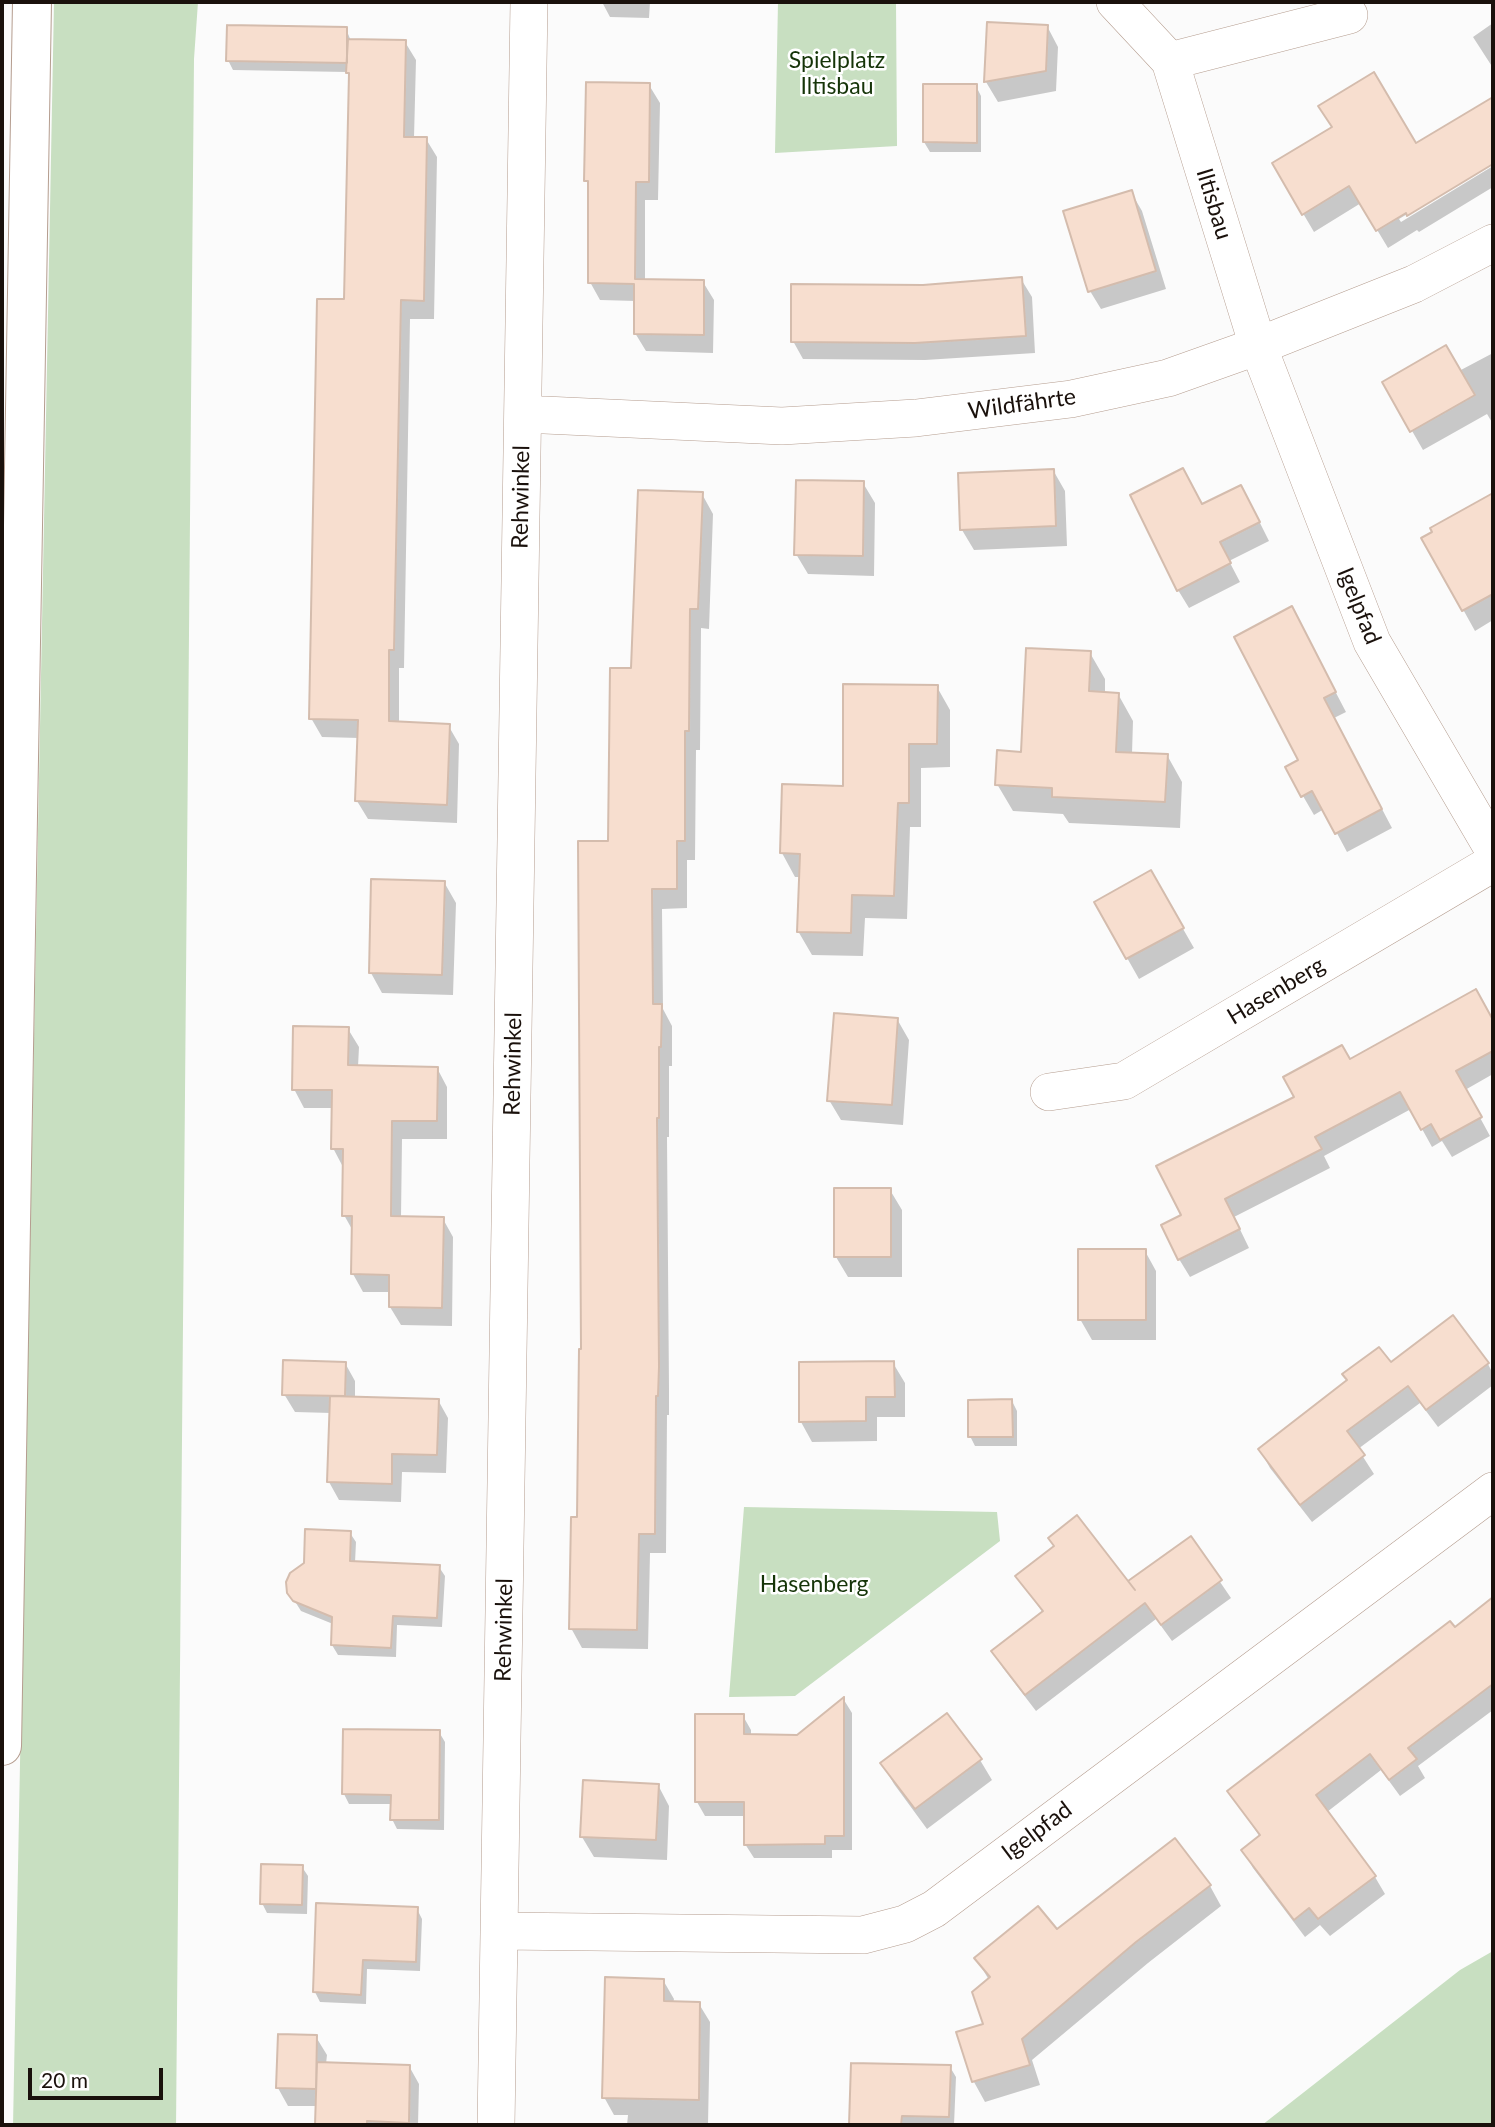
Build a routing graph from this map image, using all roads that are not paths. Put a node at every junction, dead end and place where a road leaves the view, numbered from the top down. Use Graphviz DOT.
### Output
graph roads {
  1 [pos="32,2"];
  2 [pos="529,2"];
  3 [pos="1115,2"];
  4 [pos="1349,15"];
  5 [pos="1170,61"];
  6 [pos="1493,243"];
  7 [pos="1258,346"];
  8 [pos="523,414"];
  9 [pos="1493,849"];
  10 [pos="1493,863"];
  11 [pos="1049,1092"];
  12 [pos="1493,1491"];
  13 [pos="2,1746"];
  14 [pos="499,1931"];
  15 [pos="496,2125"];
  1 -- 13 [label="main road"];
  2 -- 8 [label="street, Rehwinkel"];
  3 -- 5 [label="street, Iltisbau"];
  4 -- 5 [label="street"];
  5 -- 7 [label="street, Iltisbau"];
  6 -- 7 [label="street, Wildfährte"];
  7 -- 8 [label="street, Wildfährte"];
  7 -- 9 [label="street, Igelpfad"];
  8 -- 14 [label="street, Rehwinkel"];
  10 -- 11 [label="street, Hasenberg"];
  12 -- 14 [label="street, Igelpfad"];
  14 -- 15 [label="street, Rehwinkel"];
}
